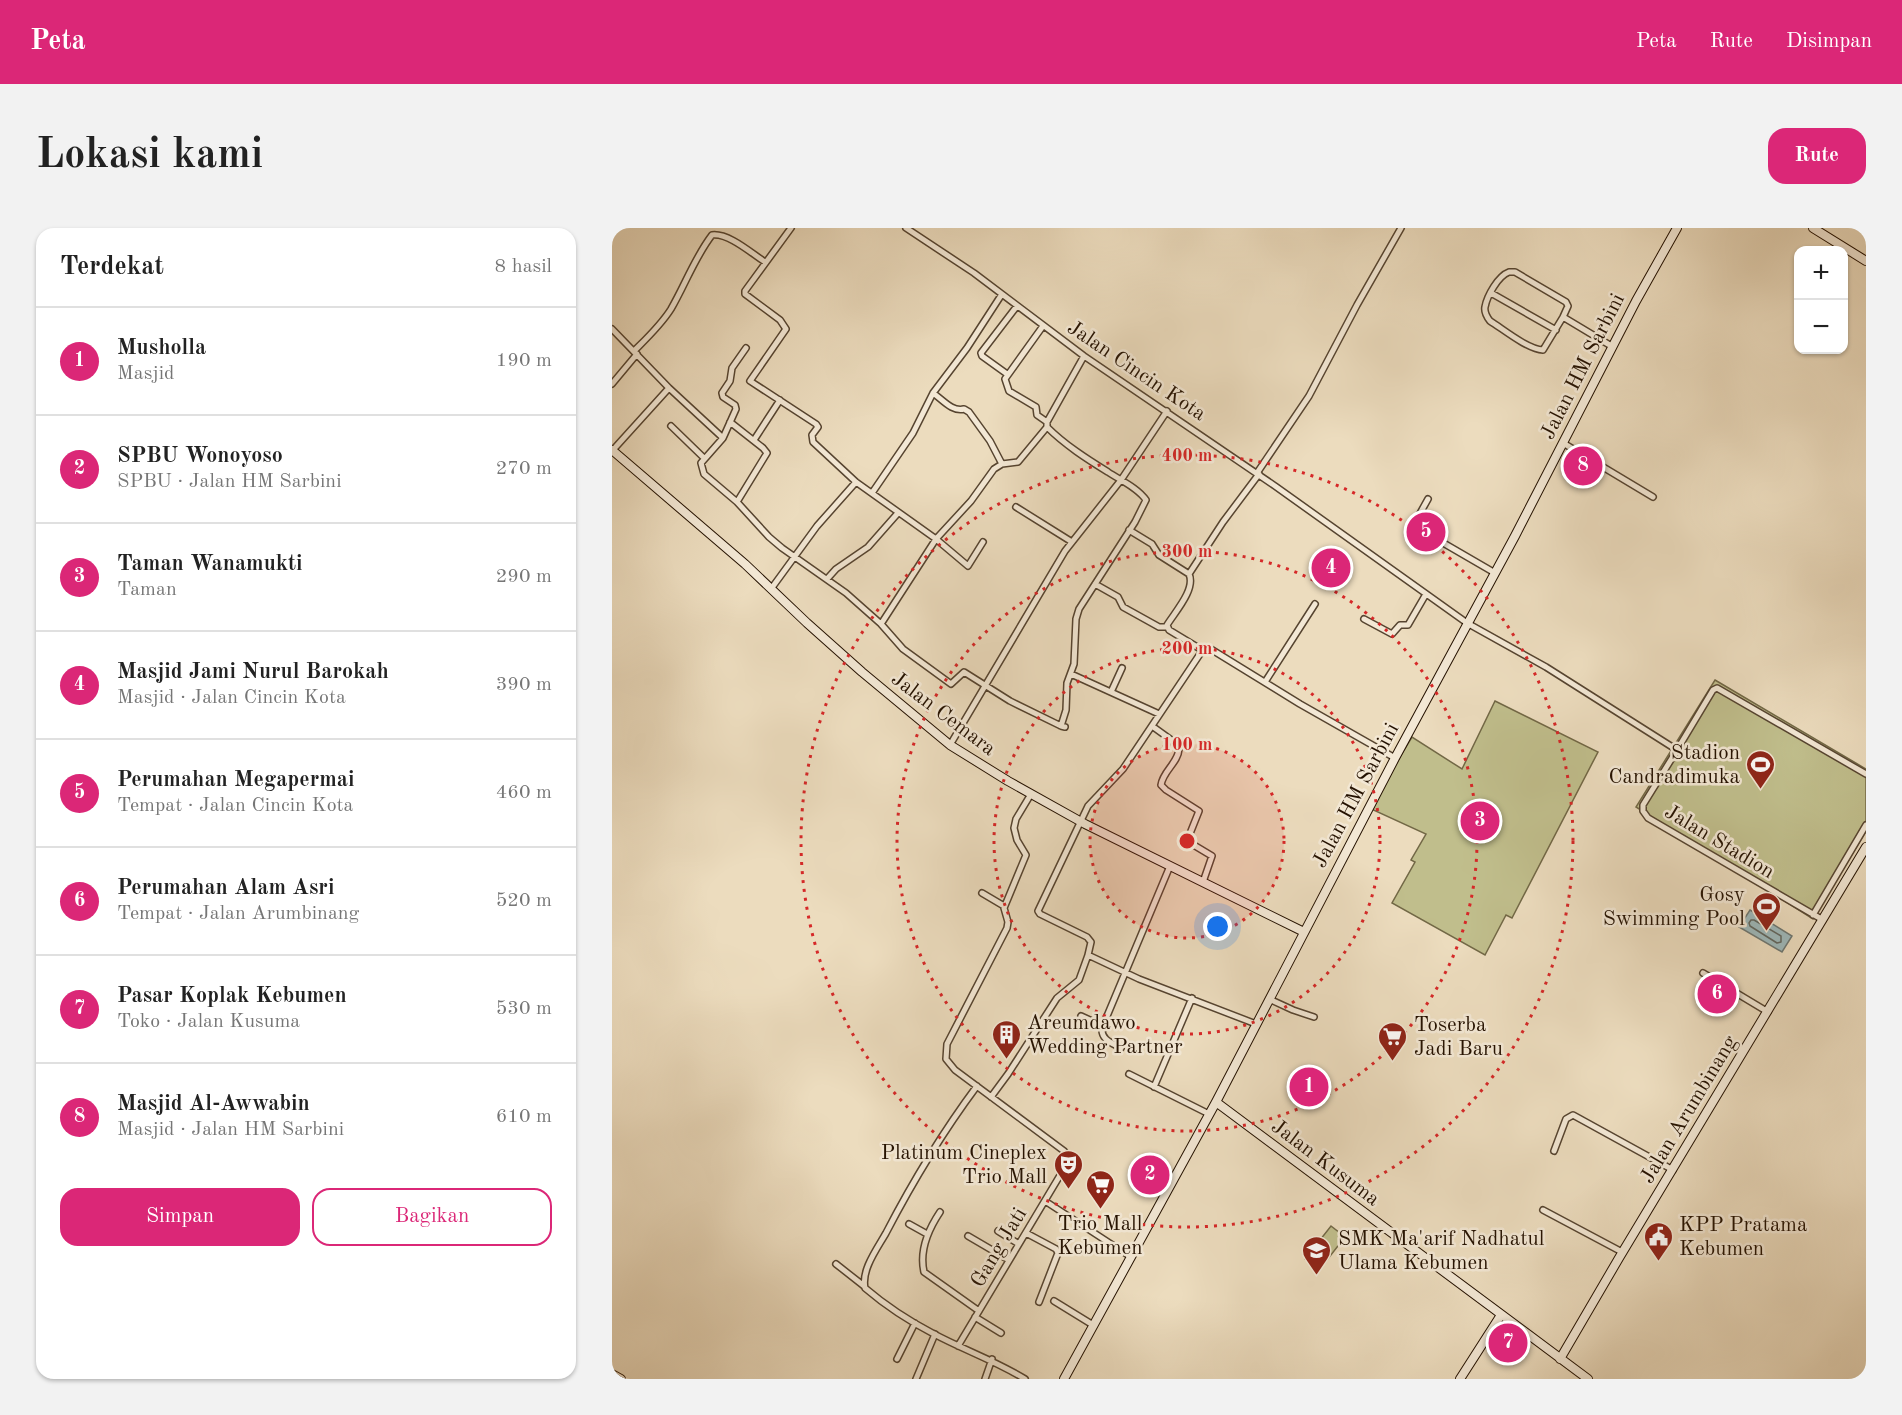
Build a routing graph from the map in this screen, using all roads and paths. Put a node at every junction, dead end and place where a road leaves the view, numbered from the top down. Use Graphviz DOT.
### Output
graph roads {
  1 [pos="791,228"];
  2 [pos="906,228"];
  3 [pos="1401,228"];
  4 [pos="1677,228"];
  5 [pos="1813,228"];
  6 [pos="1866,261"];
  7 [pos="765,262"];
  8 [pos="1491,293"];
  9 [pos="1002,294"];
  10 [pos="1017,306"];
  11 [pos="1563,317"];
  12 [pos="1043,326"];
  13 [pos="612,329"];
  14 [pos="1556,330"];
  15 [pos="1612,347"];
  16 [pos="746,348"];
  17 [pos="636,353"];
  18 [pos="1084,356"];
  19 [pos="1007,374"];
  20 [pos="612,384"];
  21 [pos="669,388"];
  22 [pos="933,393"];
  23 [pos="780,399"];
  24 [pos="1167,411"];
  25 [pos="730,422"];
  26 [pos="1047,425"];
  27 [pos="671,426"];
  28 [pos="723,438"];
  29 [pos="754,440"];
  30 [pos="1563,443"];
  31 [pos="612,451"];
  32 [pos="704,458"];
  33 [pos="1002,464"];
  34 [pos="1258,473"];
  35 [pos="1121,480"];
  36 [pos="856,482"];
  37 [pos="872,493"];
  38 [pos="1653,497"];
  39 [pos="1428,499"];
  40 [pos="737,502"];
  41 [pos="1016,507"];
  42 [pos="898,513"];
  43 [pos="1414,526"];
  44 [pos="1129,530"];
  45 [pos="1408,535"];
  46 [pos="936,539"];
  47 [pos="983,542"];
  48 [pos="1072,542"];
  49 [pos="794,556"];
  50 [pos="1494,573"];
  51 [pos="1189,574"];
  52 [pos="827,579"];
  53 [pos="1095,584"];
  54 [pos="771,590"];
  55 [pos="1426,594"];
  56 [pos="1315,604"];
  57 [pos="1364,619"];
  58 [pos="1467,623"];
  59 [pos="881,624"];
  60 [pos="1167,627"];
  61 [pos="1202,650"];
  62 [pos="1122,668"];
  63 [pos="1071,674"];
  64 [pos="1265,682"];
  65 [pos="985,686"];
  66 [pos="1110,692"];
  67 [pos="1159,714"];
  68 [pos="1152,726"];
  69 [pos="951,745"];
  70 [pos="1677,750"];
  71 [pos="1395,758"];
  72 [pos="1866,774"];
  73 [pos="1031,794"];
  74 [pos="1080,821"];
  75 [pos="1866,825"];
  76 [pos="1866,847"];
  77 [pos="1170,866"];
  78 [pos="1203,882"];
  79 [pos="982,893"];
  80 [pos="1004,906"];
  81 [pos="1813,915"];
  82 [pos="1823,920"];
  83 [pos="1304,932"];
  84 [pos="1088,955"];
  85 [pos="1126,973"];
  86 [pos="1703,973"];
  87 [pos="1192,998"];
  88 [pos="1269,999"];
  89 [pos="1768,1012"];
  90 [pos="1081,1016"];
  91 [pos="1314,1017"];
  92 [pos="1256,1024"];
  93 [pos="1103,1026"];
  94 [pos="1121,1048"];
  95 [pos="1129,1074"];
  96 [pos="976,1086"];
  97 [pos="1154,1087"];
  98 [pos="991,1097"];
  99 [pos="1216,1102"];
  100 [pos="1209,1114"];
  101 [pos="1554,1151"];
  102 [pos="1673,1170"];
  103 [pos="1045,1201"];
  104 [pos="1543,1210"];
  105 [pos="940,1212"];
  106 [pos="909,1224"];
  107 [pos="998,1231"];
  108 [pos="1026,1233"];
  109 [pos="927,1234"];
  110 [pos="968,1236"];
  111 [pos="1019,1244"];
  112 [pos="1622,1252"];
  113 [pos="1131,1257"];
  114 [pos="1009,1260"];
  115 [pos="836,1264"];
  116 [pos="864,1286"];
  117 [pos="1054,1301"];
  118 [pos="1039,1302"];
  119 [pos="979,1311"];
  120 [pos="1502,1315"];
  121 [pos="975,1317"];
  122 [pos="915,1323"];
  123 [pos="1093,1325"];
  124 [pos="1001,1333"];
  125 [pos="935,1334"];
  126 [pos="958,1346"];
  127 [pos="897,1359"];
  128 [pos="992,1359"];
  129 [pos="1560,1359"];
  130 [pos="612,1374"];
  131 [pos="621,1379"];
  132 [pos="916,1379"];
  133 [pos="985,1379"];
  134 [pos="1025,1379"];
  135 [pos="1064,1379"];
  136 [pos="1460,1379"];
  137 [pos="1588,1379"];
  1 -- 7 [label="street"];
  2 -- 9 [label="street, Jalan Cincin Kota"];
  3 -- 34 [label="street"];
  4 -- 15 [label="main road, Jalan HM Sarbini"];
  5 -- 6 [label="main road"];
  7 -- 17 [label="street"];
  7 -- 23 [label="street"];
  8 -- 11 [label="street"];
  8 -- 14 [label="street"];
  8 -- 14 [label="street"];
  9 -- 10 [label="street, Jalan Cincin Kota"];
  9 -- 22 [label="street"];
  10 -- 12 [label="street, Jalan Cincin Kota"];
  10 -- 19 [label="street"];
  11 -- 14 [label="street"];
  11 -- 15 [label="street"];
  12 -- 18 [label="street, Jalan Cincin Kota"];
  12 -- 19 [label="street"];
  13 -- 17 [label="street"];
  15 -- 30 [label="main road, Jalan HM Sarbini"];
  16 -- 25 [label="street"];
  17 -- 20 [label="street"];
  17 -- 21 [label="street"];
  18 -- 24 [label="street, Jalan Cincin Kota"];
  18 -- 26 [label="street"];
  19 -- 26 [label="street"];
  21 -- 28 [label="street"];
  21 -- 31 [label="street"];
  22 -- 33 [label="street"];
  22 -- 37 [label="street"];
  23 -- 29 [label="street"];
  23 -- 36 [label="street"];
  24 -- 34 [label="street, Jalan Cincin Kota"];
  24 -- 35 [label="street"];
  25 -- 28 [label="street"];
  25 -- 29 [label="street"];
  26 -- 33 [label="street"];
  26 -- 35 [label="street"];
  27 -- 32 [label="street"];
  28 -- 32 [label="street"];
  29 -- 40 [label="street"];
  30 -- 38 [label="street"];
  30 -- 50 [label="main road, Jalan HM Sarbini"];
  31 -- 54 [label="main road, Jalan Cemara"];
  32 -- 40 [label="street"];
  33 -- 46 [label="street"];
  34 -- 51 [label="street"];
  34 -- 55 [label="street, Jalan Cincin Kota"];
  35 -- 44 [label="street"];
  35 -- 48 [label="street"];
  36 -- 37 [label="street"];
  36 -- 49 [label="street"];
  37 -- 42 [label="street"];
  39 -- 43 [label="street"];
  40 -- 49 [label="street"];
  41 -- 48 [label="street"];
  42 -- 46 [label="street"];
  42 -- 52 [label="street"];
  43 -- 45 [label="street"];
  43 -- 50 [label="street"];
  44 -- 51 [label="street"];
  44 -- 53 [label="street"];
  46 -- 47 [label="street"];
  46 -- 59 [label="street"];
  48 -- 65 [label="street"];
  49 -- 52 [label="street"];
  49 -- 54 [label="street"];
  50 -- 58 [label="main road, Jalan HM Sarbini"];
  51 -- 60 [label="street"];
  52 -- 59 [label="street"];
  53 -- 60 [label="street"];
  53 -- 63 [label="street"];
  54 -- 69 [label="main road, Jalan Cemara"];
  55 -- 57 [label="street"];
  55 -- 58 [label="street, Jalan Cincin Kota"];
  56 -- 64 [label="street"];
  58 -- 70 [label="street"];
  58 -- 71 [label="main road, Jalan HM Sarbini"];
  59 -- 65 [label="street"];
  60 -- 61 [label="street"];
  61 -- 64 [label="street"];
  61 -- 67 [label="street"];
  62 -- 66 [label="street"];
  63 -- 65 [label="street"];
  63 -- 66 [label="street"];
  64 -- 71 [label="street"];
  65 -- 69 [label="street"];
  66 -- 67 [label="street"];
  67 -- 68 [label="street"];
  68 -- 74 [label="street"];
  68 -- 78 [label="street"];
  69 -- 73 [label="main road, Jalan Cemara"];
  70 -- 72 [label="street, Jalan Stadion"];
  70 -- 81 [label="street, Jalan Stadion"];
  71 -- 83 [label="main road, Jalan HM Sarbini"];
  73 -- 74 [label="main road, Jalan Cemara"];
  73 -- 80 [label="street"];
  74 -- 77 [label="main road, Jalan Cemara"];
  74 -- 84 [label="street"];
  75 -- 81 [label="street"];
  76 -- 82 [label="main road, Jalan Arumbinang"];
  77 -- 78 [label="main road, Jalan Cemara"];
  77 -- 85 [label="street"];
  78 -- 83 [label="main road, Jalan Cemara"];
  79 -- 80 [label="street"];
  80 -- 96 [label="street"];
  81 -- 82 [label="street, Jalan Stadion"];
  82 -- 89 [label="main road, Jalan Arumbinang"];
  83 -- 88 [label="main road, Jalan HM Sarbini"];
  84 -- 85 [label="street"];
  84 -- 98 [label="street"];
  85 -- 87 [label="street"];
  85 -- 93 [label="street"];
  86 -- 89 [label="street"];
  87 -- 92 [label="street"];
  87 -- 97 [label="street"];
  88 -- 91 [label="street"];
  88 -- 92 [label="main road, Jalan HM Sarbini"];
  89 -- 102 [label="main road, Jalan Arumbinang"];
  90 -- 93 [label="street"];
  92 -- 99 [label="main road, Jalan HM Sarbini"];
  93 -- 94 [label="street"];
  95 -- 97 [label="street"];
  96 -- 98 [label="street"];
  96 -- 116 [label="street"];
  97 -- 100 [label="street"];
  98 -- 103 [label="street, Gang Jati"];
  99 -- 100 [label="main road, Jalan HM Sarbini"];
  99 -- 120 [label="main road, Jalan Kusuma"];
  100 -- 113 [label="main road, Jalan HM Sarbini"];
  101 -- 102 [label="street"];
  102 -- 112 [label="main road, Jalan Arumbinang"];
  103 -- 108 [label="street, Gang Jati"];
  103 -- 113 [label="street"];
  104 -- 112 [label="street"];
  105 -- 109 [label="street"];
  106 -- 109 [label="street"];
  107 -- 111 [label="street"];
  108 -- 111 [label="street, Gang Jati"];
  108 -- 118 [label="street"];
  109 -- 119 [label="street"];
  110 -- 114 [label="street"];
  111 -- 114 [label="street, Gang Jati"];
  112 -- 129 [label="main road, Jalan Arumbinang"];
  113 -- 123 [label="main road, Jalan HM Sarbini"];
  114 -- 119 [label="street, Gang Jati"];
  115 -- 116 [label="street"];
  116 -- 122 [label="street"];
  117 -- 123 [label="street"];
  119 -- 121 [label="street, Gang Jati"];
  120 -- 129 [label="main road, Jalan Kusuma"];
  120 -- 136 [label="main road"];
  121 -- 124 [label="street"];
  121 -- 126 [label="street, Gang Jati"];
  122 -- 125 [label="street"];
  122 -- 127 [label="street"];
  123 -- 135 [label="main road, Jalan HM Sarbini"];
  125 -- 126 [label="street"];
  125 -- 132 [label="street"];
  126 -- 128 [label="street"];
  128 -- 133 [label="street"];
  128 -- 134 [label="street"];
  129 -- 137 [label="main road, Jalan Kusuma"];
  130 -- 131 [label="main road"];
}
